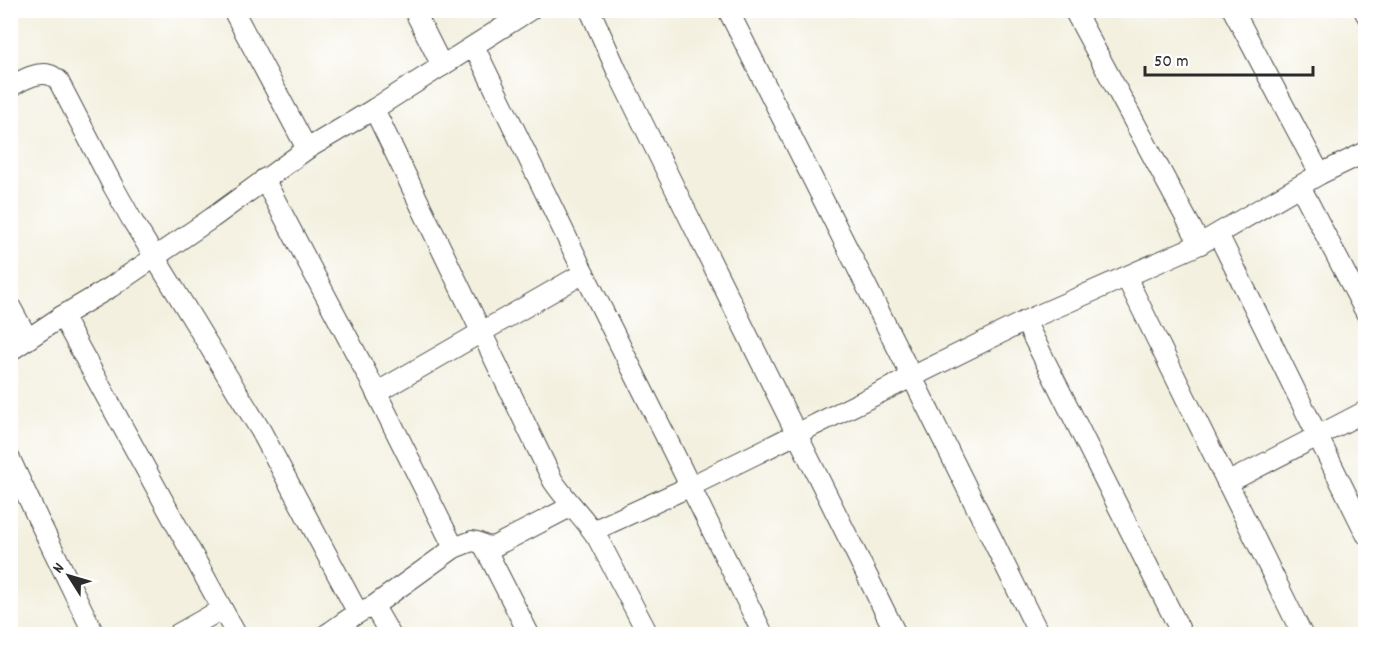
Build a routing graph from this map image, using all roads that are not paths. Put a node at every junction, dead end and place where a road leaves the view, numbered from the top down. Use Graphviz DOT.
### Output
graph roads {
  1 [pos="233,10"];
  2 [pos="414,10"];
  3 [pos="531,10"];
  4 [pos="590,10"];
  5 [pos="728,10"];
  6 [pos="1074,10"];
  7 [pos="1233,10"];
  8 [pos="474,46"];
  9 [pos="442,66"];
  10 [pos="10,87"];
  11 [pos="374,109"];
  12 [pos="307,149"];
  13 [pos="1365,152"];
  14 [pos="1320,174"];
  15 [pos="264,179"];
  16 [pos="1300,186"];
  17 [pos="1218,234"];
  18 [pos="1200,244"];
  19 [pos="155,257"];
  20 [pos="584,273"];
  21 [pos="1126,277"];
  22 [pos="10,306"];
  23 [pos="1365,313"];
  24 [pos="62,316"];
  25 [pos="1025,321"];
  26 [pos="482,333"];
  27 [pos="28,339"];
  28 [pos="10,351"];
  29 [pos="912,377"];
  30 [pos="376,393"];
  31 [pos="1365,411"];
  32 [pos="797,434"];
  33 [pos="1318,436"];
  34 [pos="10,459"];
  35 [pos="1227,483"];
  36 [pos="691,486"];
  37 [pos="572,506"];
  38 [pos="591,528"];
  39 [pos="1365,534"];
  40 [pos="484,546"];
  41 [pos="454,548"];
  42 [pos="222,609"];
  43 [pos="365,610"];
  44 [pos="94,634"];
  45 [pos="178,634"];
  46 [pos="236,634"];
  47 [pos="327,634"];
  48 [pos="390,634"];
  49 [pos="529,634"];
  50 [pos="648,634"];
  51 [pos="764,634"];
  52 [pos="896,634"];
  53 [pos="1039,634"];
  54 [pos="1182,634"];
  55 [pos="1302,634"];
  1 -- 12 [label="street"];
  2 -- 9 [label="street"];
  3 -- 8 [label="street"];
  4 -- 32 [label="street"];
  5 -- 29 [label="street"];
  6 -- 18 [label="street"];
  7 -- 14 [label="street"];
  8 -- 9 [label="street"];
  8 -- 20 [label="street"];
  9 -- 11 [label="street"];
  10 -- 19 [label="street"];
  11 -- 12 [label="street"];
  11 -- 26 [label="street"];
  12 -- 15 [label="street"];
  13 -- 14 [label="street"];
  14 -- 16 [label="street"];
  15 -- 19 [label="street"];
  15 -- 30 [label="street"];
  16 -- 17 [label="street"];
  16 -- 23 [label="street"];
  17 -- 18 [label="street"];
  17 -- 33 [label="street"];
  18 -- 21 [label="street"];
  19 -- 24 [label="street"];
  19 -- 43 [label="street"];
  20 -- 26 [label="street"];
  20 -- 36 [label="street"];
  21 -- 25 [label="street"];
  21 -- 35 [label="street"];
  22 -- 27 [label="street"];
  24 -- 27 [label="street"];
  24 -- 42 [label="street"];
  25 -- 29 [label="street"];
  25 -- 54 [label="street"];
  26 -- 30 [label="street"];
  26 -- 37 [label="street"];
  27 -- 28 [label="street"];
  29 -- 32 [label="street"];
  29 -- 53 [label="street"];
  30 -- 41 [label="street"];
  31 -- 33 [label="street"];
  32 -- 36 [label="street"];
  32 -- 52 [label="street"];
  33 -- 35 [label="street"];
  33 -- 39 [label="street"];
  34 -- 44 [label="street"];
  35 -- 55 [label="street"];
  36 -- 38 [label="street"];
  36 -- 51 [label="street"];
  37 -- 38 [label="street"];
  37 -- 40 [label="street"];
  38 -- 50 [label="street"];
  40 -- 41 [label="street"];
  40 -- 49 [label="street"];
  41 -- 43 [label="street"];
  42 -- 45 [label="street"];
  42 -- 46 [label="street"];
  43 -- 47 [label="street"];
  43 -- 48 [label="street"];
}
